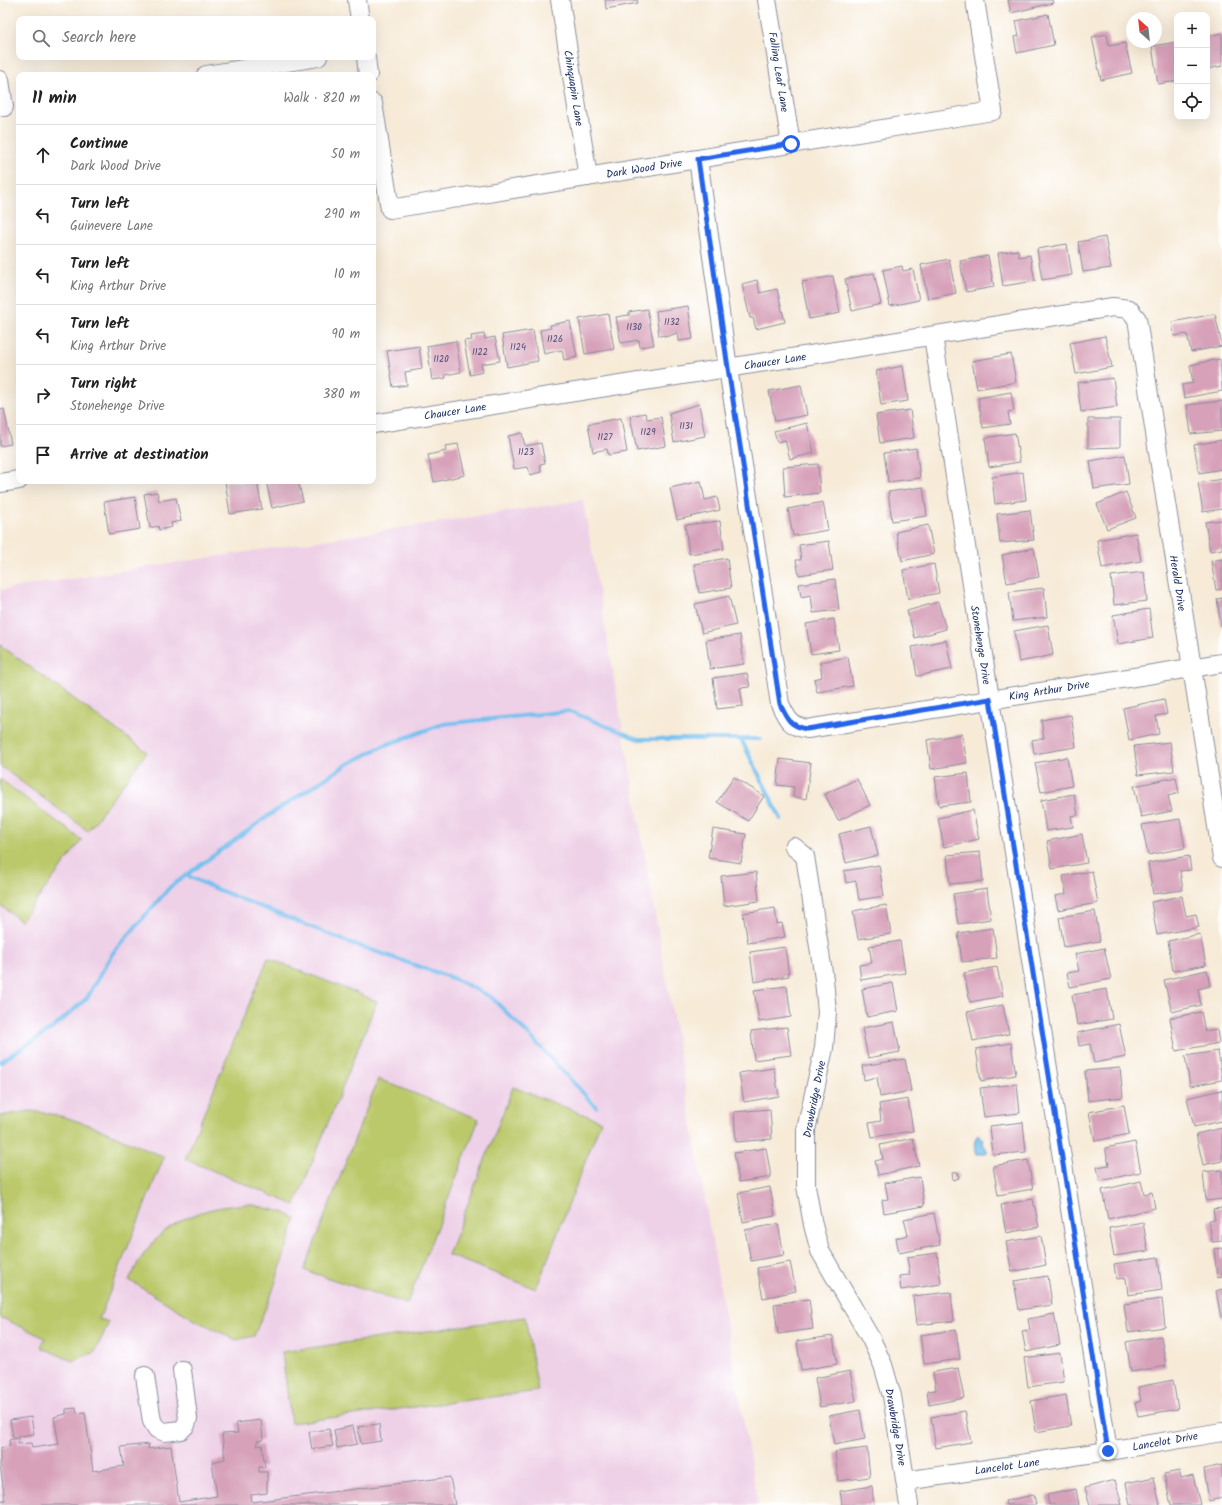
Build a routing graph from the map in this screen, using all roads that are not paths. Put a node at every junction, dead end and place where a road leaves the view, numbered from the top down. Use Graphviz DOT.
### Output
graph roads {
  1 [pos="357,0"];
  2 [pos="560,0"];
  3 [pos="767,0"];
  4 [pos="975,0"];
  5 [pos="360,16"];
  6 [pos="299,60"];
  7 [pos="366,60"];
  8 [pos="225,72"];
  9 [pos="368,72"];
  10 [pos="0,80"];
  11 [pos="8,107"];
  12 [pos="376,122"];
  13 [pos="791,144"];
  14 [pos="698,159"];
  15 [pos="588,177"];
  16 [pos="1130,309"];
  17 [pos="934,336"];
  18 [pos="728,368"];
  19 [pos="376,424"];
  20 [pos="16,480"];
  21 [pos="0,483"];
  22 [pos="1222,663"];
  23 [pos="1192,668"];
  24 [pos="990,699"];
  25 [pos="794,847"];
  26 [pos="1222,858"];
  27 [pos="182,1370"];
  28 [pos="145,1376"];
  29 [pos="1222,1432"];
  30 [pos="1108,1451"];
  31 [pos="905,1481"];
  32 [pos="909,1505"];
  1 -- 5 [label="street"];
  2 -- 15 [label="street, Chinquapin Lane"];
  3 -- 13 [label="street, Falling Leaf Lane"];
  4 -- 13 [label="street, Dark Wood Drive"];
  6 -- 8 [label="street"];
  7 -- 9 [label="street"];
  10 -- 11 [label="street"];
  12 -- 15 [label="street, Dark Wood Drive"];
  13 -- 14 [label="street, Dark Wood Drive"];
  14 -- 15 [label="street, Dark Wood Drive"];
  14 -- 18 [label="street"];
  16 -- 17 [label="street, Chaucer Lane"];
  16 -- 23 [label="street, Herald Drive"];
  17 -- 18 [label="street, Chaucer Lane"];
  17 -- 24 [label="street, Stonehenge Drive"];
  18 -- 19 [label="street, Chaucer Lane"];
  18 -- 24 [label="street, King Arthur Drive"];
  20 -- 21 [label="street"];
  22 -- 23 [label="street, King Arthur Drive"];
  23 -- 24 [label="street, King Arthur Drive"];
  23 -- 26 [label="street, Herald Drive"];
  24 -- 30 [label="street, Stonehenge Drive"];
  25 -- 31 [label="street, Drawbridge Drive"];
  27 -- 28 [label="street"];
  29 -- 30 [label="street, Lancelot Drive"];
  30 -- 31 [label="street, Lancelot Lane"];
  31 -- 32 [label="street, Drawbridge Drive"];
}
